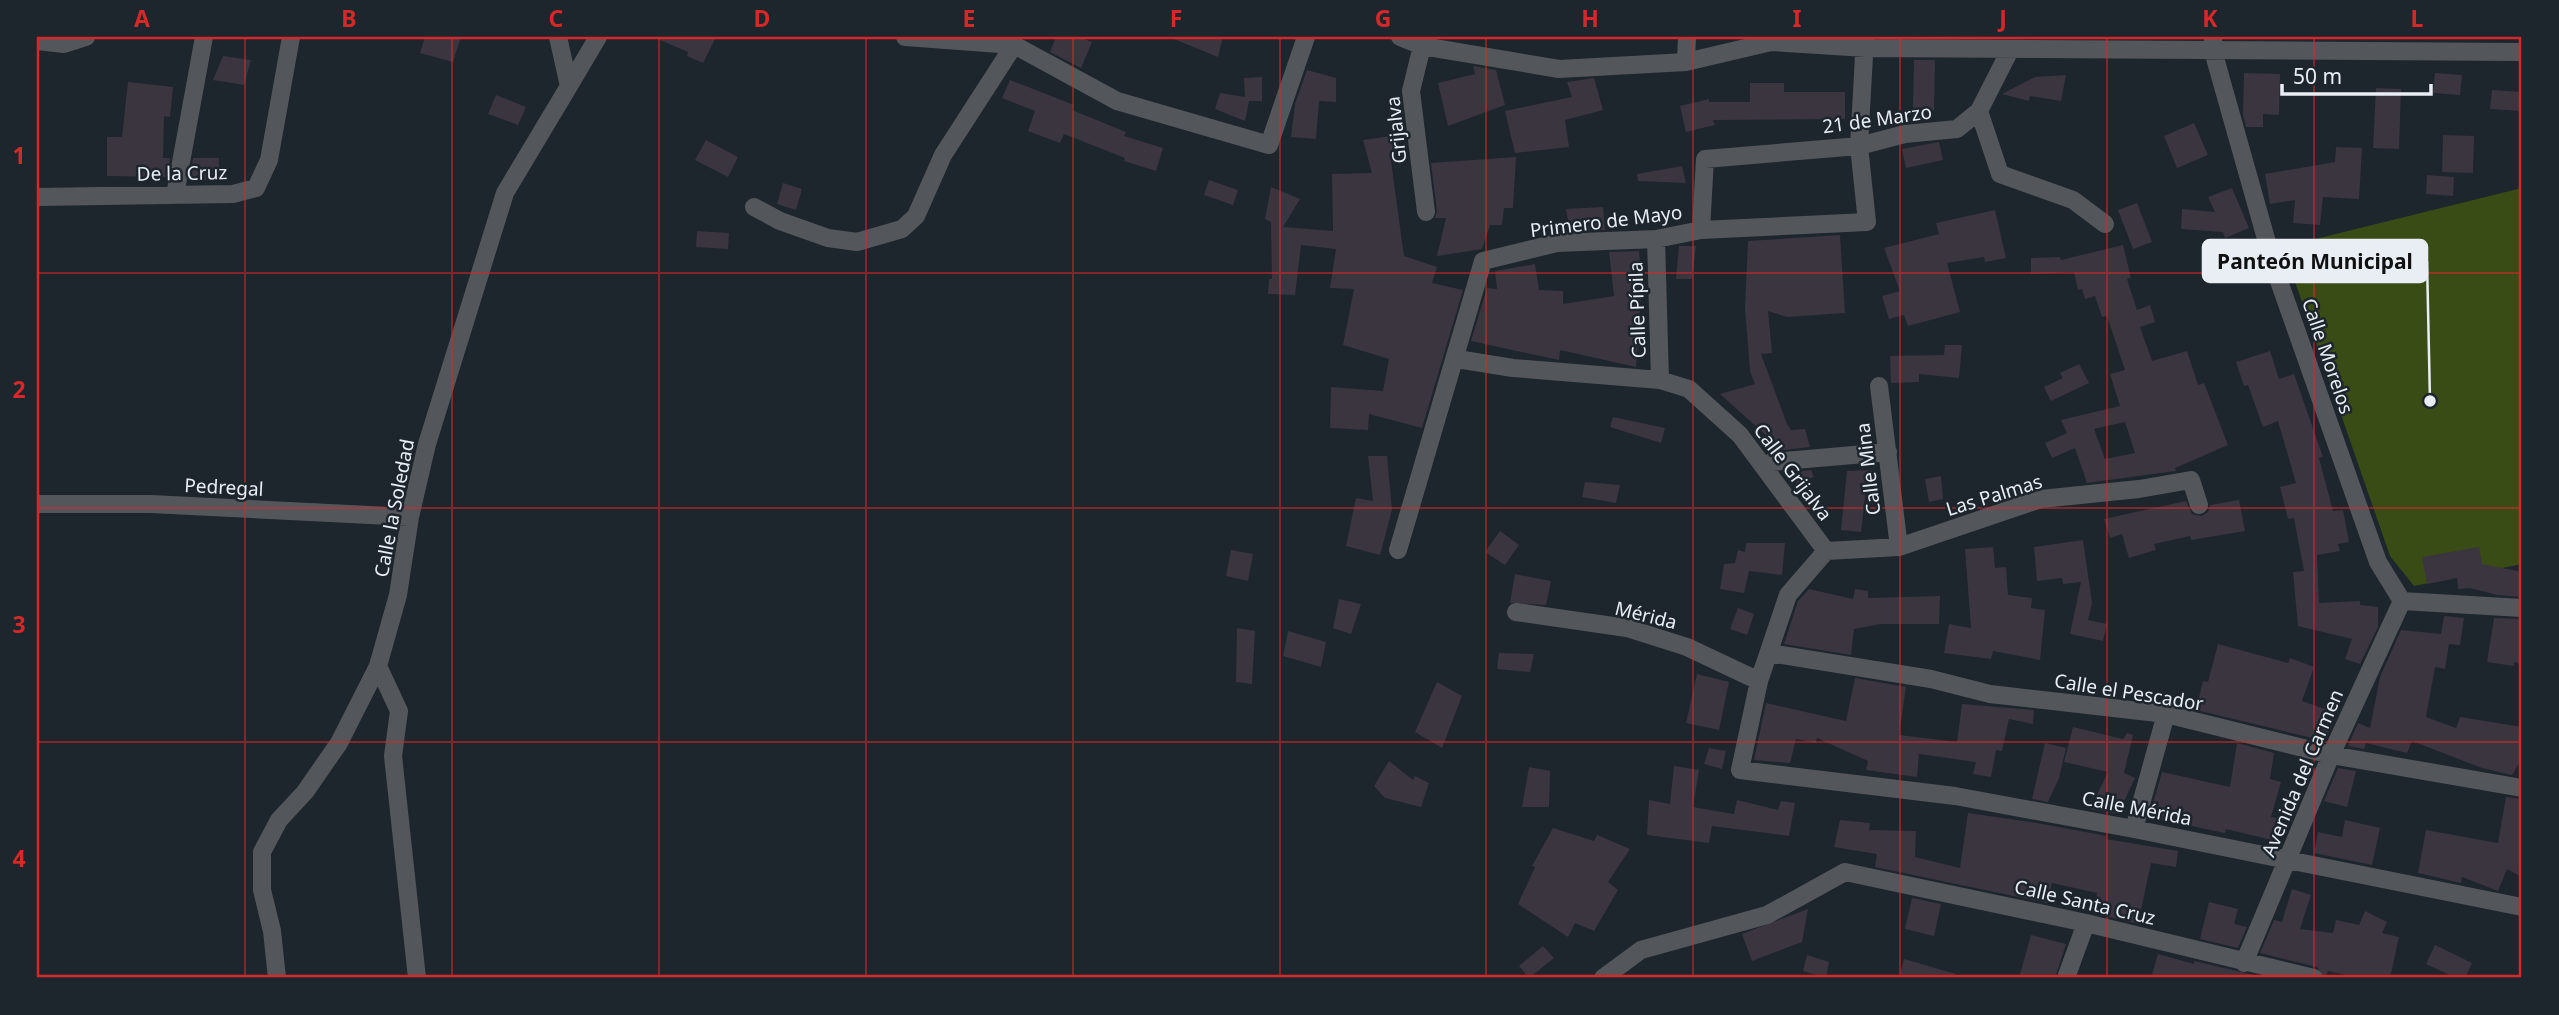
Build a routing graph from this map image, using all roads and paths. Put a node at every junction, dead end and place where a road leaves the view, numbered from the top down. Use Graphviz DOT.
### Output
graph roads {
  1 [pos="86,37"];
  2 [pos="204,37"];
  3 [pos="291,37"];
  4 [pos="558,37"];
  5 [pos="598,37"];
  6 [pos="905,37"];
  7 [pos="1306,37"];
  8 [pos="1400,37"];
  9 [pos="1686,37"];
  10 [pos="37,41"];
  11 [pos="1865,43"];
  12 [pos="2387,43"];
  13 [pos="1434,44"];
  14 [pos="2213,44"];
  15 [pos="1014,46"];
  16 [pos="2010,50"];
  17 [pos="2522,52"];
  18 [pos="1686,62"];
  19 [pos="569,86"];
  20 [pos="1979,111"];
  21 [pos="1859,146"];
  22 [pos="175,195"];
  23 [pos="37,197"];
  24 [pos="754,207"];
  25 [pos="1426,212"];
  26 [pos="2105,224"];
  27 [pos="1701,230"];
  28 [pos="1656,239"];
  29 [pos="1457,359"];
  30 [pos="1660,380"];
  31 [pos="1880,386"];
  32 [pos="1888,452"];
  33 [pos="1764,467"];
  34 [pos="37,504"];
  35 [pos="2199,505"];
  36 [pos="410,517"];
  37 [pos="1899,547"];
  38 [pos="1398,550"];
  39 [pos="1826,551"];
  40 [pos="2402,601"];
  41 [pos="2522,608"];
  42 [pos="1516,612"];
  43 [pos="1769,653"];
  44 [pos="378,666"];
  45 [pos="1759,681"];
  46 [pos="2166,715"];
  47 [pos="2331,755"];
  48 [pos="1740,770"];
  49 [pos="2522,788"];
  50 [pos="2134,829"];
  51 [pos="2288,859"];
  52 [pos="2522,907"];
  53 [pos="2086,923"];
  54 [pos="2244,963"];
  55 [pos="277,978"];
  56 [pos="417,978"];
  57 [pos="1603,978"];
  58 [pos="2066,978"];
  59 [pos="2314,978"];
  1 -- 10 [label="street"];
  2 -- 22 [label="street"];
  3 -- 22 [label="street, De la Cruz"];
  4 -- 19 [label="street"];
  5 -- 19 [label="street, Calle la Soledad"];
  6 -- 15 [label="street"];
  7 -- 15 [label="street"];
  8 -- 13 [label="street"];
  9 -- 18 [label="street"];
  11 -- 16 [label="street"];
  11 -- 18 [label="street"];
  11 -- 21 [label="street"];
  12 -- 14 [label="street"];
  12 -- 17 [label="street"];
  13 -- 18 [label="street"];
  13 -- 25 [label="street, Grijalva"];
  14 -- 16 [label="street"];
  14 -- 40 [label="street, Calle Morelos"];
  15 -- 24 [label="street"];
  16 -- 20 [label="street, 21 de Marzo"];
  19 -- 36 [label="street, Calle la Soledad"];
  20 -- 21 [label="street, 21 de Marzo"];
  20 -- 26 [label="street"];
  21 -- 27 [label="street, 21 de Marzo"];
  21 -- 27 [label="street, Primero de Mayo"];
  22 -- 23 [label="street, De la Cruz"];
  27 -- 28 [label="street, Primero de Mayo"];
  28 -- 29 [label="street, Primero de Mayo"];
  28 -- 30 [label="street, Calle Pípila"];
  29 -- 30 [label="street, Calle Grijalva"];
  29 -- 38 [label="street, Primero de Mayo"];
  30 -- 33 [label="street, Calle Grijalva"];
  31 -- 32 [label="street, Calle Mina"];
  32 -- 33 [label="street"];
  32 -- 37 [label="street, Calle Mina"];
  33 -- 39 [label="street, Calle Grijalva"];
  34 -- 36 [label="street, Pedregal"];
  35 -- 37 [label="street, Las Palmas"];
  36 -- 44 [label="street, Calle la Soledad"];
  37 -- 39 [label="street, Las Palmas"];
  39 -- 43 [label="street, Calle Grijalva"];
  40 -- 41 [label="street"];
  40 -- 47 [label="street, Avenida del Carmen"];
  42 -- 45 [label="street, Mérida"];
  43 -- 45 [label="street, Calle Grijalva"];
  43 -- 46 [label="street, Calle el Pescador"];
  44 -- 55 [label="street, Calle la Soledad"];
  44 -- 56 [label="street"];
  45 -- 48 [label="street, Calle Grijalva"];
  46 -- 47 [label="street, Calle el Pescador"];
  46 -- 50 [label="street"];
  47 -- 49 [label="street, Calle el Pescador"];
  47 -- 51 [label="street, Avenida del Carmen"];
  48 -- 50 [label="street, Calle Mérida"];
  50 -- 51 [label="street, Calle Mérida"];
  51 -- 52 [label="street, Calle Mérida"];
  51 -- 54 [label="street, Avenida del Carmen"];
  53 -- 54 [label="street, Calle Santa Cruz"];
  53 -- 57 [label="street, Calle Santa Cruz"];
  53 -- 58 [label="street"];
  54 -- 59 [label="street, Calle Santa Cruz"];
}
